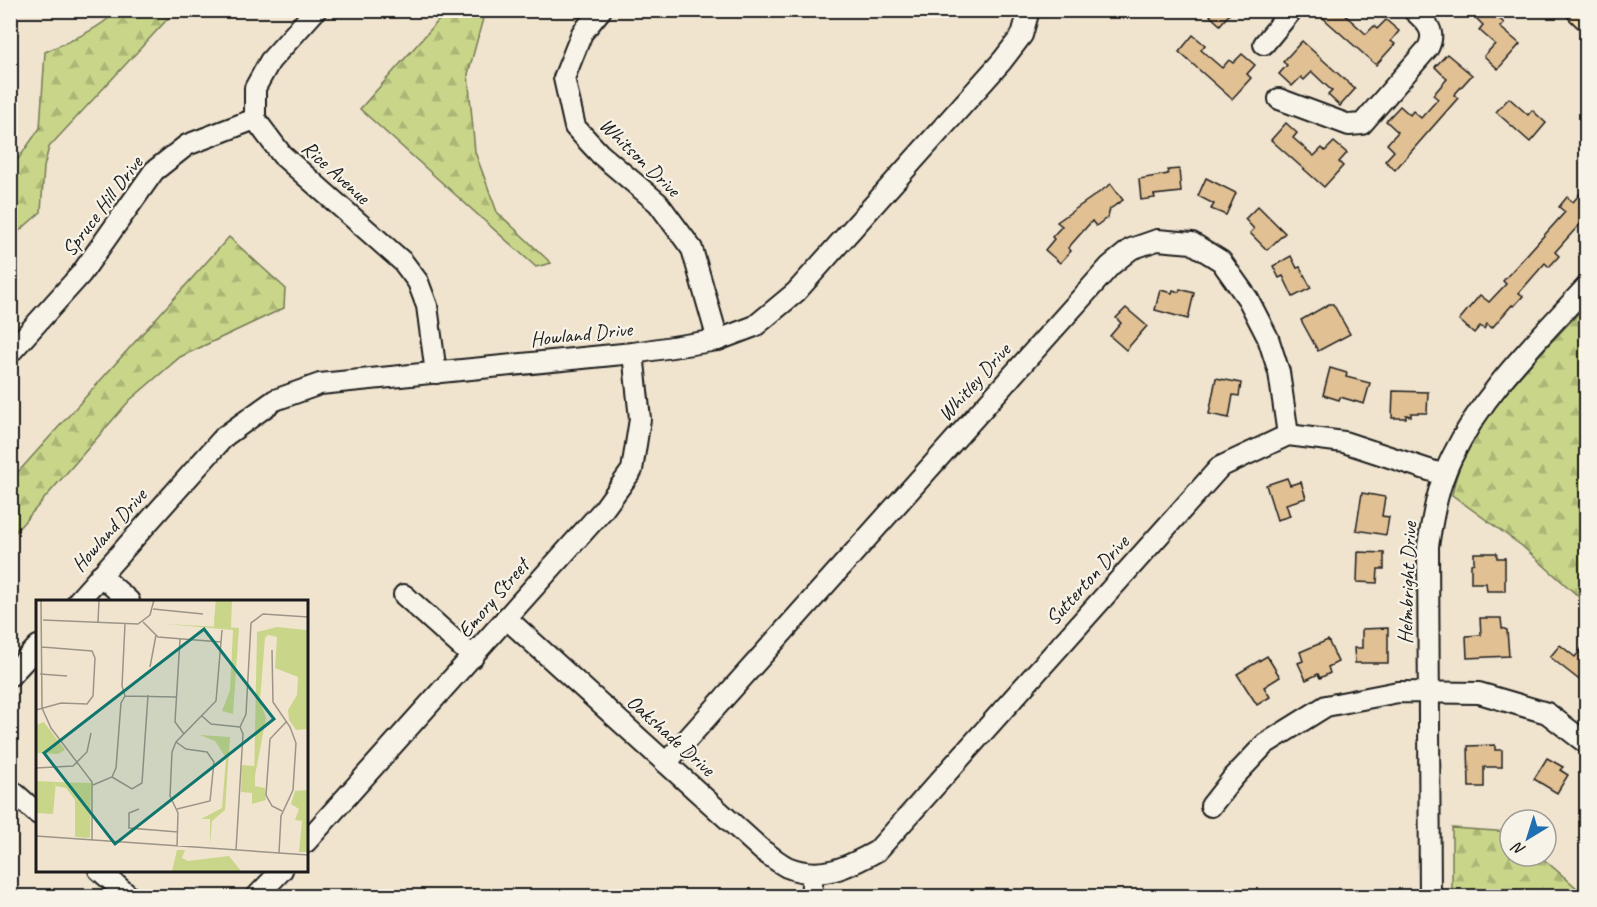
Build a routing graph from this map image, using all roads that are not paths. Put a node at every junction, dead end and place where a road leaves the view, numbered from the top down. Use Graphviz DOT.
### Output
graph roads {
  1 [pos="316,10"];
  2 [pos="601,10"];
  3 [pos="1029,10"];
  4 [pos="1292,10"];
  5 [pos="1413,10"];
  6 [pos="1580,10"];
  7 [pos="1587,16"];
  8 [pos="1264,44"];
  9 [pos="1279,99"];
  10 [pos="255,119"];
  11 [pos="1587,287"];
  12 [pos="718,340"];
  13 [pos="10,353"];
  14 [pos="633,353"];
  15 [pos="436,373"];
  16 [pos="1288,435"];
  17 [pos="1444,475"];
  18 [pos="100,576"];
  19 [pos="404,595"];
  20 [pos="79,600"];
  21 [pos="128,600"];
  22 [pos="506,618"];
  23 [pos="36,648"];
  24 [pos="473,657"];
  25 [pos="10,676"];
  26 [pos="1429,693"];
  27 [pos="1587,743"];
  28 [pos="666,763"];
  29 [pos="10,789"];
  30 [pos="1211,806"];
  31 [pos="36,812"];
  32 [pos="308,840"];
  33 [pos="100,871"];
  34 [pos="281,871"];
  35 [pos="813,873"];
  36 [pos="129,897"];
  37 [pos="258,897"];
  38 [pos="812,897"];
  39 [pos="1430,897"];
  1 -- 10 [label="street"];
  2 -- 12 [label="street, Whitson Drive"];
  3 -- 12 [label="street, Howland Drive"];
  4 -- 8 [label="street"];
  5 -- 9 [label="street"];
  6 -- 7 [label="main road"];
  10 -- 13 [label="street, Spruce Hill Drive"];
  10 -- 15 [label="street, Rice Avenue"];
  11 -- 17 [label="street, Helmbright Drive"];
  12 -- 14 [label="street, Howland Drive"];
  14 -- 15 [label="street, Howland Drive"];
  14 -- 22 [label="street, Emory Street"];
  15 -- 18 [label="street, Howland Drive"];
  16 -- 17 [label="street"];
  16 -- 28 [label="street, Whitley Drive"];
  16 -- 35 [label="street, Sutterton Drive"];
  17 -- 26 [label="street, Helmbright Drive"];
  18 -- 20 [label="street, Howland Drive"];
  18 -- 21 [label="street"];
  19 -- 24 [label="street"];
  22 -- 24 [label="street, Emory Street"];
  22 -- 28 [label="street, Oakshade Drive"];
  23 -- 25 [label="street"];
  24 -- 32 [label="street, Emory Street"];
  26 -- 27 [label="street"];
  26 -- 30 [label="street"];
  26 -- 39 [label="street, Helmbright Drive"];
  28 -- 35 [label="street, Oakshade Drive"];
  29 -- 31 [label="street"];
  33 -- 36 [label="street"];
  34 -- 37 [label="street"];
  35 -- 38 [label="street"];
}
